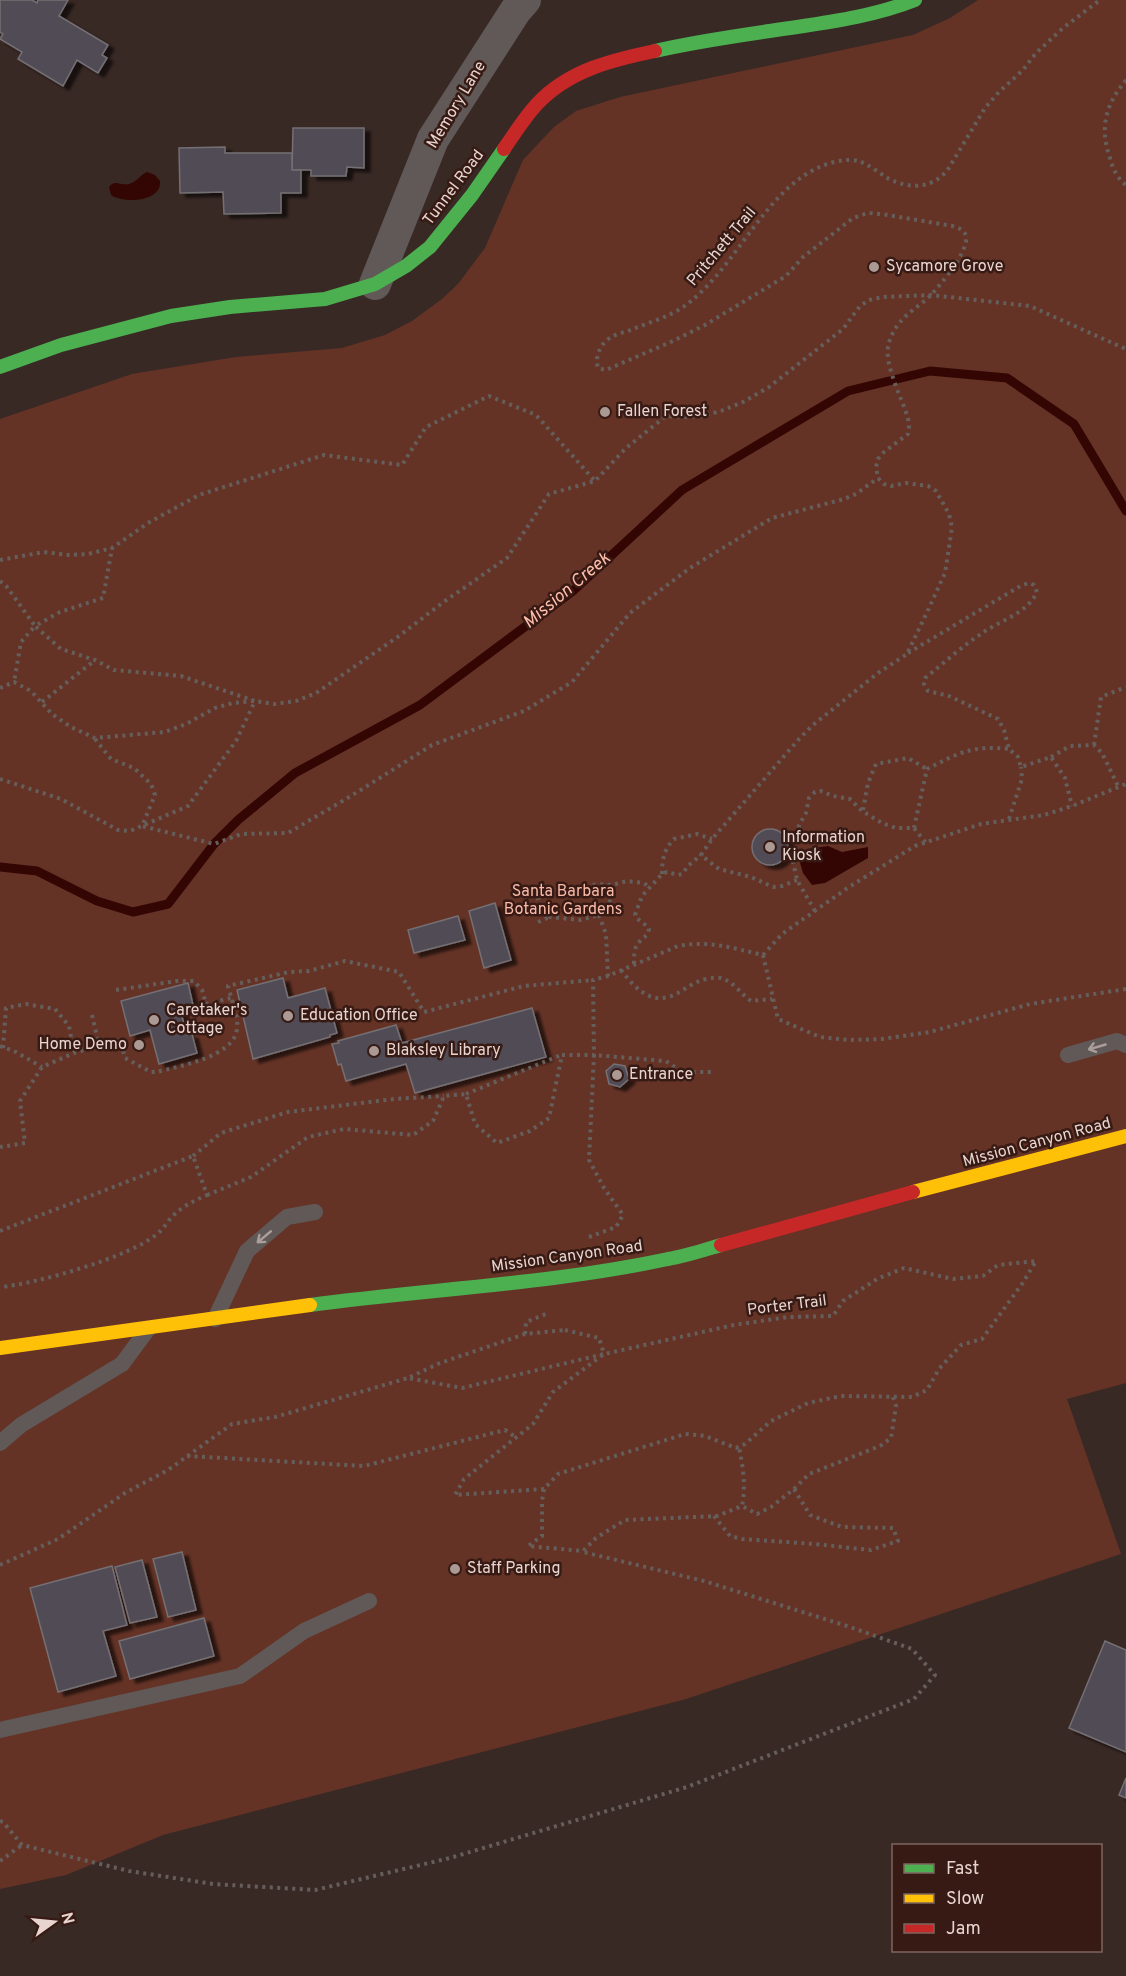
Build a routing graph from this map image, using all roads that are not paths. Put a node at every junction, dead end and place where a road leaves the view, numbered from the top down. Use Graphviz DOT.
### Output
graph roads {
  1 [pos="525,0"];
  2 [pos="915,0"];
  3 [pos="375,284"];
  4 [pos="0,367"];
  5 [pos="1126,1045"];
  6 [pos="1068,1055"];
  7 [pos="1126,1136"];
  8 [pos="315,1212"];
  9 [pos="215,1319"];
  10 [pos="148,1329"];
  11 [pos="0,1348"];
  12 [pos="0,1443"];
  13 [pos="369,1601"];
  14 [pos="0,1730"];
  1 -- 3 [label="street, Memory Lane"];
  2 -- 3 [label="street, Tunnel Road"];
  3 -- 4 [label="street, Tunnel Road"];
  5 -- 6 [label="lane, one-way"];
  7 -- 9 [label="street, Mission Canyon Road"];
  8 -- 9 [label="lane, one-way"];
  9 -- 10 [label="street, Mission Canyon Road"];
  10 -- 11 [label="street, Mission Canyon Road"];
  10 -- 12 [label="lane"];
  13 -- 14 [label="lane"];
}
